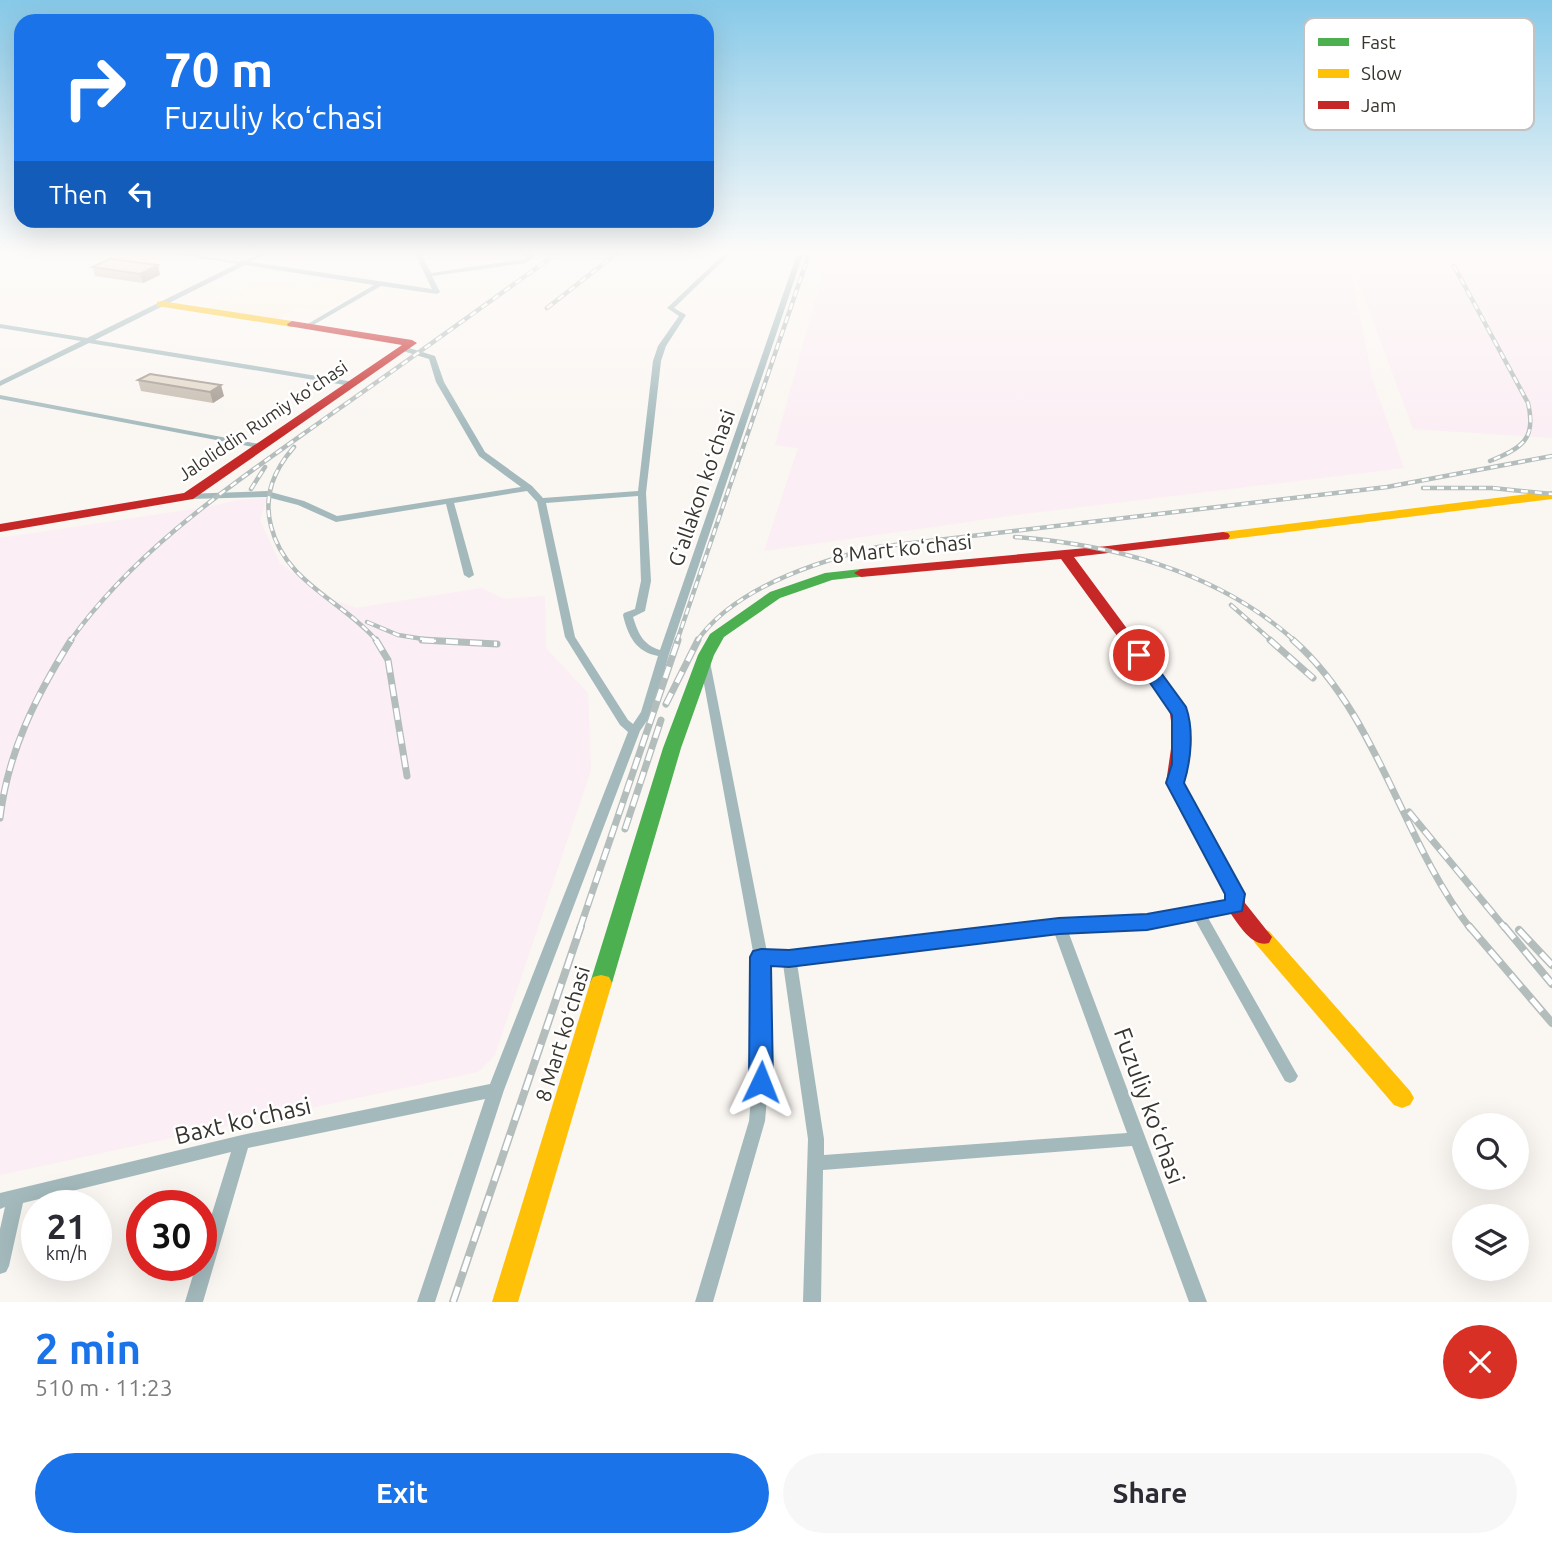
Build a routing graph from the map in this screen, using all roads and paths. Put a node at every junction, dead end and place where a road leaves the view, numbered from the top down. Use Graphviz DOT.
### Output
graph roads {
  1 [pos="139,315"];
  2 [pos="232,315"];
  3 [pos="327,315"];
  4 [pos="684,315"];
  5 [pos="779,315"];
  6 [pos="0,326"];
  7 [pos="308,326"];
  8 [pos="87,341"];
  9 [pos="409,345"];
  10 [pos="0,384"];
  11 [pos="351,384"];
  12 [pos="0,397"];
  13 [pos="260,446"];
  14 [pos="529,488"];
  15 [pos="642,492"];
  16 [pos="1552,495"];
  17 [pos="188,496"];
  18 [pos="541,501"];
  19 [pos="450,503"];
  20 [pos="0,528"];
  21 [pos="1064,553"];
  22 [pos="469,576"];
  23 [pos="664,654"];
  24 [pos="705,662"];
  25 [pos="634,731"];
  26 [pos="1235,905"];
  27 [pos="1199,914"];
  28 [pos="1059,926"];
  29 [pos="761,957"];
  30 [pos="789,959"];
  31 [pos="1290,1076"];
  32 [pos="496,1090"];
  33 [pos="1402,1098"];
  34 [pos="1137,1139"];
  35 [pos="242,1142"];
  36 [pos="815,1163"];
  37 [pos="8,1199"];
  38 [pos="0,1266"];
  39 [pos="194,1302"];
  40 [pos="426,1302"];
  41 [pos="505,1302"];
  42 [pos="704,1302"];
  43 [pos="812,1302"];
  44 [pos="1198,1302"];
  1 -- 8 [label="street"];
  2 -- 7 [label="street"];
  3 -- 7 [label="street"];
  4 -- 15 [label="street"];
  5 -- 23 [label="street, Gʻallakon koʻchasi"];
  6 -- 8 [label="street"];
  7 -- 9 [label="street"];
  8 -- 10 [label="street"];
  8 -- 11 [label="street"];
  9 -- 11 [label="street, Jaloliddin Rumiy koʻchasi"];
  9 -- 14 [label="street"];
  11 -- 13 [label="street, Jaloliddin Rumiy koʻchasi"];
  12 -- 13 [label="street"];
  13 -- 17 [label="street, Jaloliddin Rumiy koʻchasi"];
  14 -- 18 [label="street"];
  14 -- 19 [label="street"];
  15 -- 18 [label="street"];
  15 -- 23 [label="street"];
  16 -- 21 [label="street, 8 Mart koʻchasi"];
  17 -- 19 [label="street"];
  17 -- 20 [label="street, Jaloliddin Rumiy koʻchasi"];
  18 -- 25 [label="street"];
  19 -- 22 [label="street"];
  21 -- 24 [label="street, 8 Mart koʻchasi"];
  21 -- 26 [label="street"];
  23 -- 25 [label="street, Gʻallakon koʻchasi"];
  24 -- 29 [label="street"];
  24 -- 41 [label="street, 8 Mart koʻchasi"];
  25 -- 32 [label="street, Gʻallakon koʻchasi"];
  26 -- 27 [label="street"];
  26 -- 33 [label="street"];
  27 -- 28 [label="street"];
  27 -- 31 [label="street"];
  28 -- 30 [label="street"];
  28 -- 34 [label="street, Fuzuliy koʻchasi"];
  29 -- 30 [label="street"];
  29 -- 42 [label="street"];
  30 -- 36 [label="street"];
  32 -- 35 [label="street, Baxt koʻchasi"];
  32 -- 40 [label="street, Gʻallakon koʻchasi"];
  34 -- 36 [label="street"];
  34 -- 44 [label="street, Fuzuliy koʻchasi"];
  35 -- 37 [label="street, Baxt koʻchasi"];
  35 -- 39 [label="street"];
  36 -- 43 [label="street"];
  37 -- 38 [label="street"];
}
